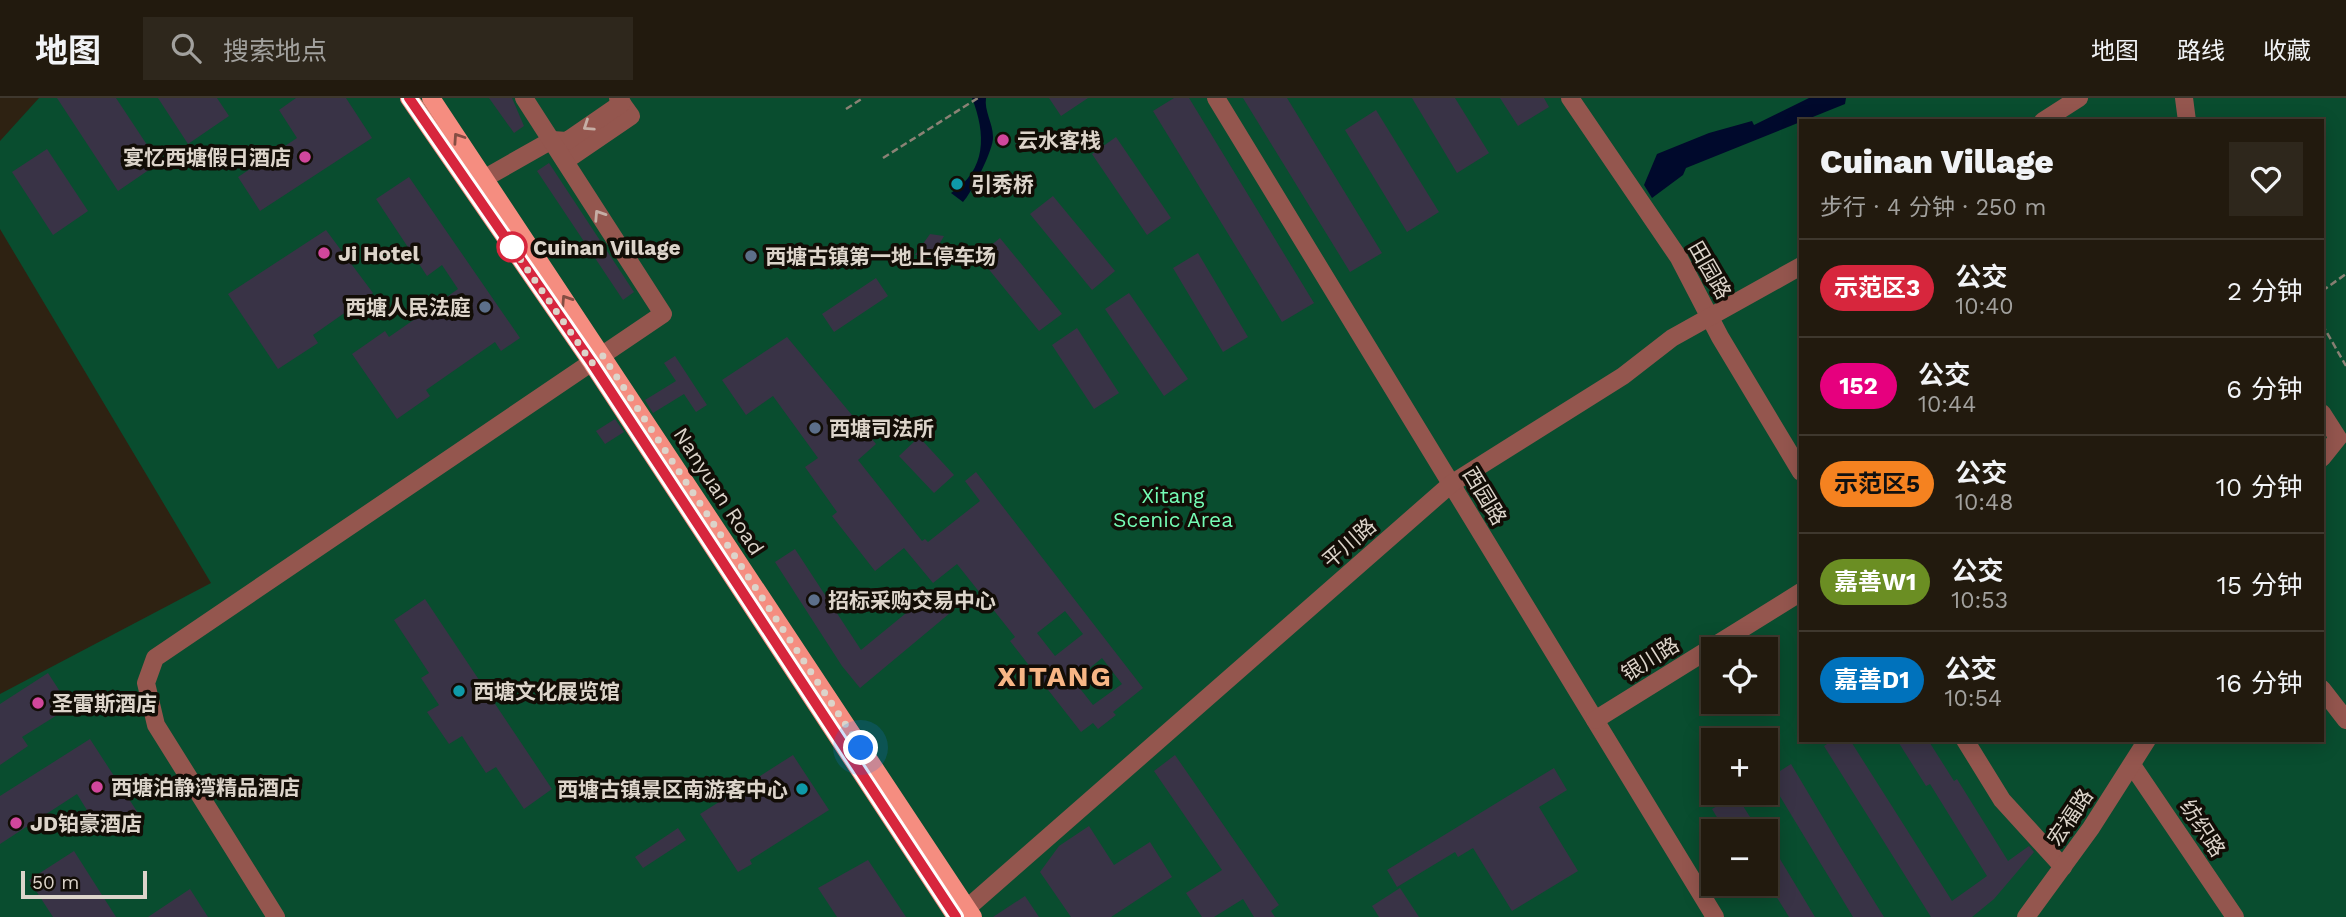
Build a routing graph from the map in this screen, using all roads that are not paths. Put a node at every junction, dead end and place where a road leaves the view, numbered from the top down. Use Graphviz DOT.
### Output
graph roads {
  1 [pos="409,98"];
  2 [pos="431,98"];
  3 [pos="524,98"];
  4 [pos="1216,98"];
  5 [pos="1570,98"];
  6 [pos="2079,98"];
  7 [pos="2184,98"];
  8 [pos="624,106"];
  9 [pos="2046,119"];
  10 [pos="2187,119"];
  11 [pos="551,140"];
  12 [pos="565,161"];
  13 [pos="485,178"];
  14 [pos="1799,267"];
  15 [pos="1710,316"];
  16 [pos="598,359"];
  17 [pos="2324,416"];
  18 [pos="2324,456"];
  19 [pos="1799,469"];
  20 [pos="1451,484"];
  21 [pos="1799,593"];
  22 [pos="2324,691"];
  23 [pos="1595,720"];
  24 [pos="2346,720"];
  25 [pos="1966,742"];
  26 [pos="2146,742"];
  27 [pos="2132,765"];
  28 [pos="2063,867"];
  29 [pos="963,915"];
  30 [pos="276,917"];
  31 [pos="1715,917"];
  32 [pos="2026,917"];
  33 [pos="2235,917"];
  1 -- 16 [label="main road, Nanyuan Road"];
  13 -- 2 [label="main road, Nanyuan Road, one-way"];
  3 -- 11 [label="street"];
  4 -- 20 [label="street, 西园路"];
  5 -- 15 [label="street, 田园路"];
  6 -- 9 [label="street"];
  7 -- 10 [label="street"];
  8 -- 11 [label="street, one-way"];
  8 -- 12 [label="street"];
  11 -- 12 [label="street"];
  11 -- 13 [label="street"];
  16 -- 12 [label="street, one-way"];
  16 -- 13 [label="main road, Nanyuan Road, one-way"];
  14 -- 15 [label="street, 平川路"];
  15 -- 19 [label="street, 田园路"];
  15 -- 20 [label="street, 平川路"];
  16 -- 29 [label="main road, Nanyuan Road"];
  16 -- 30 [label="street"];
  17 -- 18 [label="street"];
  20 -- 23 [label="street, 西园路"];
  20 -- 29 [label="street, 平川路"];
  21 -- 23 [label="street, 银川路"];
  22 -- 24 [label="street"];
  23 -- 31 [label="street, 西园路"];
  25 -- 28 [label="street"];
  26 -- 27 [label="street, 宏福路"];
  27 -- 28 [label="street, 宏福路"];
  27 -- 33 [label="street, 纺织路"];
  28 -- 32 [label="street, 宏福路"];
}
